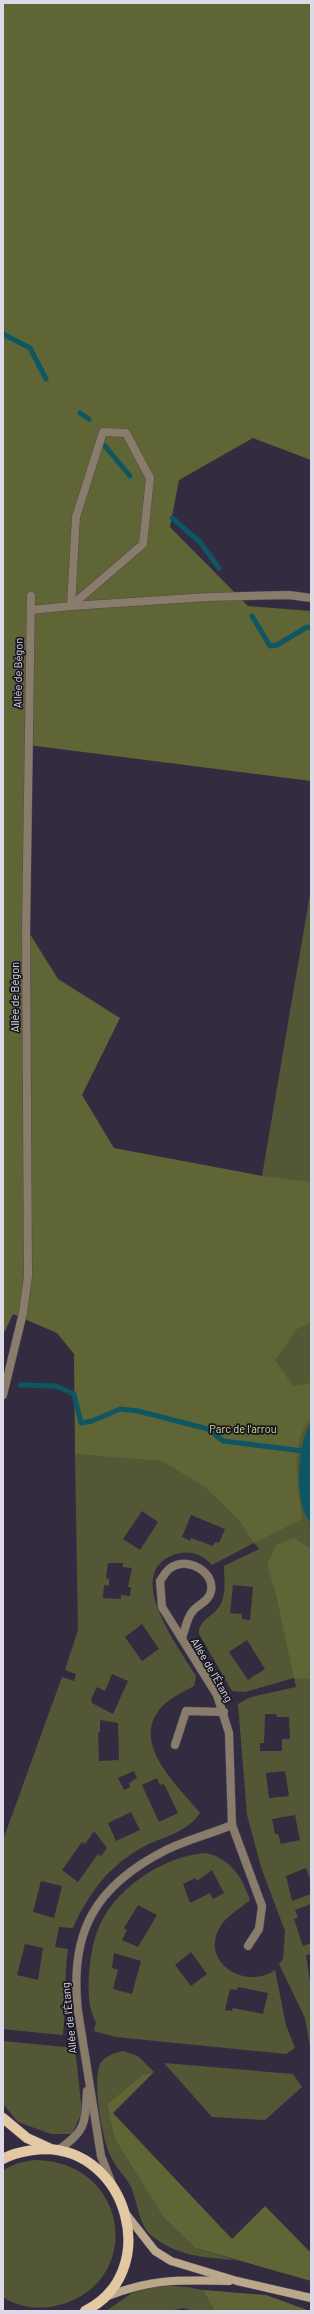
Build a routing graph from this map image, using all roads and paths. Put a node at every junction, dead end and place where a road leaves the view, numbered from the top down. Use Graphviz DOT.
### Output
graph roads {
  1 [pos="31,596"];
  2 [pos="311,598"];
  3 [pos="71,606"];
  4 [pos="30,610"];
  5 [pos="3,1396"];
  6 [pos="182,1638"];
  7 [pos="224,1712"];
  8 [pos="175,1744"];
  9 [pos="232,1825"];
  10 [pos="248,1946"];
  11 [pos="88,2076"];
  12 [pos="3,2118"];
  13 [pos="55,2150"];
  14 [pos="3,2159"];
  15 [pos="112,2184"];
  16 [pos="126,2214"];
  17 [pos="237,2281"];
  18 [pos="102,2298"];
  19 [pos="311,2298"];
  20 [pos="85,2311"];
  1 -- 4 [label="street, Allée de Bégon"];
  2 -- 3 [label="street"];
  3 -- 3 [label="street"];
  3 -- 4 [label="street"];
  4 -- 5 [label="street, Allée de Bégon"];
  6 -- 6 [label="street, Allée de l'Étang"];
  6 -- 7 [label="street, Allée de l'Étang"];
  7 -- 8 [label="street, Allée de l'Étang"];
  7 -- 9 [label="street, Allée de l'Étang"];
  9 -- 10 [label="street, Allée de l'Étang"];
  9 -- 11 [label="street, Allée de l'Étang"];
  11 -- 13 [label="street, Allée de l'Étang"];
  11 -- 15 [label="street, Allée de l'Étang"];
  12 -- 13 [label="main road"];
  13 -- 14 [label="main road"];
  13 -- 15 [label="main road"];
  15 -- 16 [label="main road"];
  16 -- 17 [label="main road"];
  16 -- 18 [label="main road"];
  17 -- 18 [label="main road"];
  17 -- 19 [label="main road"];
  18 -- 20 [label="main road"];
}
